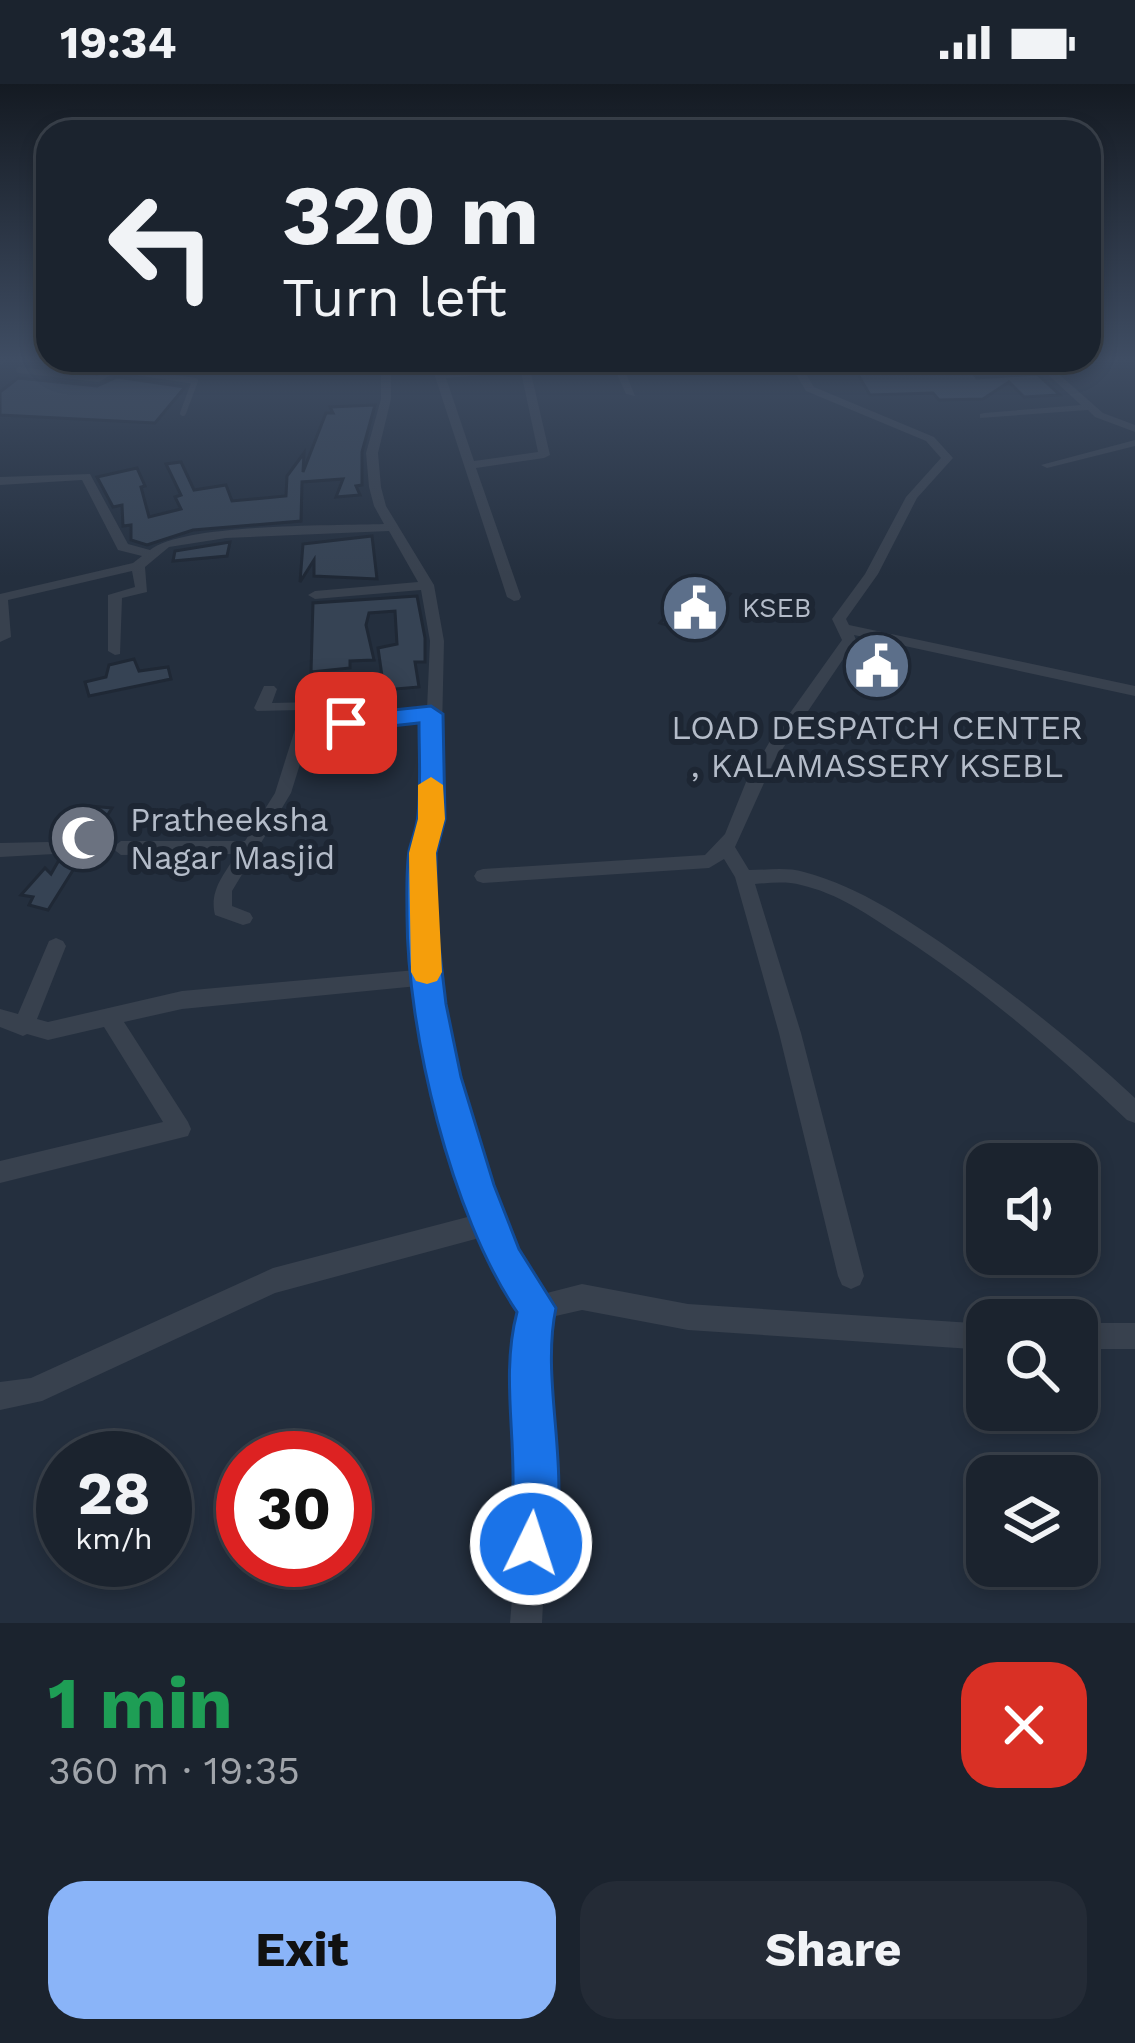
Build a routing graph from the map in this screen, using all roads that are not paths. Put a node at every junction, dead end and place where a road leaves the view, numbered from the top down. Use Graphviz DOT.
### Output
graph roads {
  1 [pos="377,433"];
  2 [pos="459,433"];
  3 [pos="539,433"];
  4 [pos="913,433"];
  5 [pos="1135,443"];
  6 [pos="470,465"];
  7 [pos="1047,465"];
  8 [pos="0,481"];
  9 [pos="394,526"];
  10 [pos="150,554"];
  11 [pos="138,566"];
  12 [pos="427,585"];
  13 [pos="315,595"];
  14 [pos="514,597"];
  15 [pos="1,598"];
  16 [pos="842,628"];
  17 [pos="0,638"];
  18 [pos="115,651"];
  19 [pos="269,689"];
  20 [pos="1135,691"];
  21 [pos="431,714"];
  22 [pos="304,728"];
  23 [pos="249,847"];
  24 [pos="121,848"];
  25 [pos="48,849"];
  26 [pos="0,850"];
  27 [pos="728,850"];
  28 [pos="483,876"];
  29 [pos="744,878"];
  30 [pos="243,918"];
  31 [pos="56,946"];
  32 [pos="427,977"];
  33 [pos="0,1018"];
  34 [pos="111,1020"];
  35 [pos="23,1027"];
  36 [pos="1135,1113"];
  37 [pos="0,1172"];
  38 [pos="490,1223"];
  39 [pos="851,1276"];
  40 [pos="537,1308"];
  41 [pos="966,1335"];
  42 [pos="1098,1336"];
  43 [pos="1135,1336"];
  44 [pos="0,1396"];
  45 [pos="526,1623"];
  1 -- 9 [label="street"];
  2 -- 6 [label="street"];
  3 -- 6 [label="street"];
  4 -- 16 [label="street"];
  5 -- 7 [label="street"];
  6 -- 14 [label="street"];
  8 -- 10 [label="street"];
  9 -- 10 [label="street"];
  9 -- 12 [label="street"];
  10 -- 11 [label="street"];
  11 -- 15 [label="street"];
  11 -- 18 [label="street"];
  12 -- 13 [label="street"];
  12 -- 21 [label="street"];
  15 -- 17 [label="street"];
  16 -- 20 [label="street"];
  16 -- 27 [label="street"];
  19 -- 22 [label="street"];
  21 -- 22 [label="street"];
  21 -- 32 [label="street"];
  22 -- 23 [label="street"];
  23 -- 24 [label="street"];
  23 -- 30 [label="street"];
  25 -- 26 [label="street"];
  27 -- 28 [label="street"];
  27 -- 29 [label="street"];
  29 -- 36 [label="street"];
  29 -- 39 [label="street"];
  31 -- 35 [label="street"];
  32 -- 34 [label="street"];
  32 -- 38 [label="street"];
  33 -- 35 [label="street"];
  34 -- 35 [label="street"];
  34 -- 37 [label="street"];
  38 -- 40 [label="street"];
  38 -- 44 [label="street"];
  40 -- 41 [label="street"];
  40 -- 45 [label="street"];
  42 -- 43 [label="street"];
}
